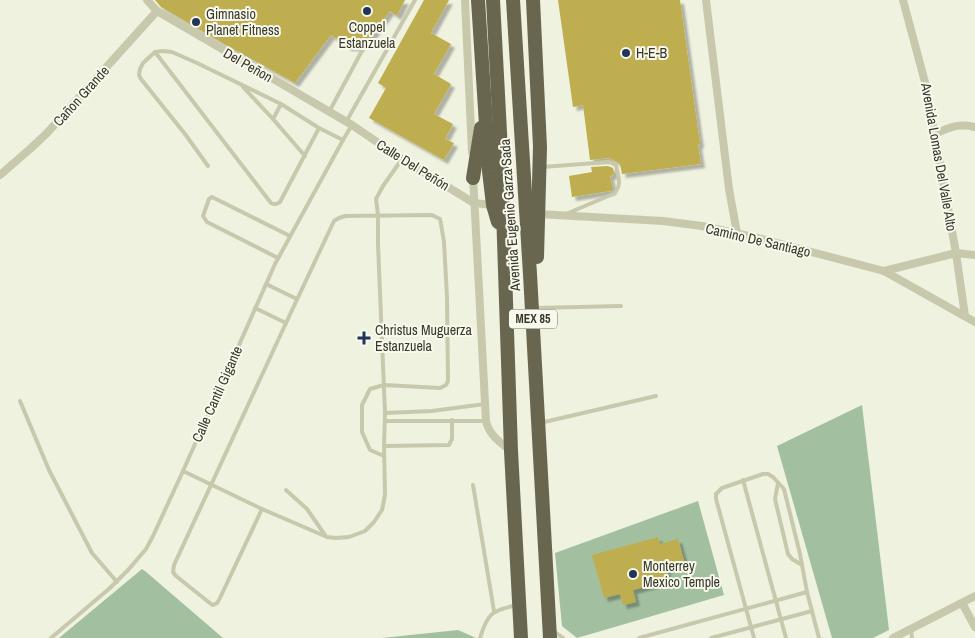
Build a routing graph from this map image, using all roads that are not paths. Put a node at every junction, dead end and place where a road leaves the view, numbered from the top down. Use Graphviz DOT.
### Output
graph roads {
  1 [pos="148,0"];
  2 [pos="415,0"];
  3 [pos="465,0"];
  4 [pos="478,0"];
  5 [pos="493,0"];
  6 [pos="513,0"];
  7 [pos="533,0"];
  8 [pos="706,0"];
  9 [pos="904,0"];
  10 [pos="157,11"];
  11 [pos="364,47"];
  12 [pos="155,52"];
  13 [pos="242,85"];
  14 [pos="485,100"];
  15 [pos="281,104"];
  16 [pos="329,112"];
  17 [pos="273,119"];
  18 [pos="349,124"];
  19 [pos="975,127"];
  20 [pos="319,128"];
  21 [pos="935,134"];
  22 [pos="343,140"];
  23 [pos="305,156"];
  24 [pos="402,159"];
  25 [pos="208,166"];
  26 [pos="539,167"];
  27 [pos="0,175"];
  28 [pos="473,178"];
  29 [pos="474,203"];
  30 [pos="494,205"];
  31 [pos="538,214"];
  32 [pos="378,215"];
  33 [pos="564,215"];
  34 [pos="737,233"];
  35 [pos="290,236"];
  36 [pos="505,252"];
  37 [pos="956,253"];
  38 [pos="975,255"];
  39 [pos="278,258"];
  40 [pos="884,271"];
  41 [pos="530,274"];
  42 [pos="266,284"];
  43 [pos="297,299"];
  44 [pos="621,306"];
  45 [pos="255,308"];
  46 [pos="532,308"];
  47 [pos="965,316"];
  48 [pos="975,322"];
  49 [pos="286,323"];
  50 [pos="384,385"];
  51 [pos="656,396"];
  52 [pos="20,401"];
  53 [pos="485,404"];
  54 [pos="385,413"];
  55 [pos="452,420"];
  56 [pos="486,421"];
  57 [pos="386,422"];
  58 [pos="538,423"];
  59 [pos="384,446"];
  60 [pos="511,451"];
  61 [pos="384,456"];
  62 [pos="183,472"];
  63 [pos="743,480"];
  64 [pos="778,483"];
  65 [pos="211,484"];
  66 [pos="474,484"];
  67 [pos="286,490"];
  68 [pos="262,509"];
  69 [pos="327,537"];
  70 [pos="802,565"];
  71 [pos="117,582"];
  72 [pos="807,592"];
  73 [pos="975,596"];
  74 [pos="776,601"];
  75 [pos="962,603"];
  76 [pos="519,604"];
  77 [pos="745,609"];
  78 [pos="494,611"];
  79 [pos="812,611"];
  80 [pos="781,620"];
  81 [pos="751,627"];
  82 [pos="975,627"];
  83 [pos="911,629"];
  84 [pos="549,633"];
  85 [pos="721,637"];
  86 [pos="51,638"];
  87 [pos="480,638"];
  88 [pos="521,638"];
  89 [pos="563,638"];
  90 [pos="639,638"];
  91 [pos="710,638"];
  92 [pos="754,638"];
  93 [pos="786,638"];
  94 [pos="819,638"];
  95 [pos="893,638"];
  96 [pos="912,638"];
  1 -- 10 [label="street, Del Peñon"];
  2 -- 18 [label="lane, Calle Cantil Gigante"];
  3 -- 28 [label="street"];
  4 -- 14 [label="highway"];
  5 -- 36 [label="highway, Avenida Eugenio Garza Sada / MEX 85"];
  6 -- 41 [label="highway, Avenida Eugenio Garza Sada / MEX 85"];
  7 -- 26 [label="highway"];
  8 -- 34 [label="street"];
  9 -- 21 [label="street, Avenida Lomas Del Valle Alto"];
  10 -- 16 [label="street, Del Peñon"];
  10 -- 27 [label="street, Cañon Grande"];
  11 -- 16 [label="lane"];
  12 -- 13 [label="lane"];
  12 -- 23 [label="lane"];
  12 -- 25 [label="lane"];
  13 -- 15 [label="lane"];
  13 -- 17 [label="lane"];
  14 -- 28 [label="highway"];
  14 -- 30 [label="highway"];
  15 -- 17 [label="lane"];
  15 -- 20 [label="lane"];
  16 -- 18 [label="street, Del Peñon"];
  17 -- 23 [label="lane"];
  18 -- 22 [label="lane, Calle Cantil Gigante"];
  18 -- 24 [label="street, Calle Del Peñón"];
  19 -- 21 [label="street"];
  20 -- 22 [label="lane"];
  20 -- 23 [label="lane"];
  21 -- 37 [label="street, Avenida Lomas Del Valle Alto"];
  22 -- 35 [label="lane, Calle Cantil Gigante"];
  24 -- 29 [label="street, Calle Del Peñón"];
  24 -- 32 [label="lane"];
  26 -- 31 [label="highway"];
  26 -- 33 [label="lane"];
  28 -- 29 [label="street"];
  29 -- 30 [label="street"];
  29 -- 53 [label="street"];
  30 -- 36 [label="highway"];
  31 -- 33 [label="street, Camino De Santiago"];
  31 -- 41 [label="highway"];
  32 -- 43 [label="lane"];
  32 -- 50 [label="lane"];
  32 -- 50 [label="lane"];
  33 -- 34 [label="street, Camino De Santiago"];
  34 -- 40 [label="street, Camino De Santiago"];
  35 -- 39 [label="lane, Calle Cantil Gigante"];
  35 -- 39 [label="lane"];
  36 -- 60 [label="highway, Avenida Eugenio Garza Sada / MEX 85"];
  37 -- 38 [label="street"];
  37 -- 40 [label="street"];
  37 -- 47 [label="street, Avenida Lomas Del Valle Alto"];
  39 -- 42 [label="lane, Calle Cantil Gigante"];
  40 -- 47 [label="street, Camino De Santiago"];
  41 -- 46 [label="highway, Avenida Eugenio Garza Sada / MEX 85"];
  42 -- 43 [label="lane"];
  42 -- 45 [label="lane, Calle Cantil Gigante"];
  43 -- 49 [label="lane"];
  44 -- 46 [label="lane"];
  45 -- 49 [label="lane"];
  45 -- 62 [label="lane, Calle Cantil Gigante"];
  46 -- 58 [label="highway, Avenida Eugenio Garza Sada / MEX 85"];
  47 -- 48 [label="street, Camino De Santiago"];
  49 -- 65 [label="lane"];
  50 -- 54 [label="lane"];
  50 -- 61 [label="lane"];
  51 -- 58 [label="lane"];
  52 -- 71 [label="lane"];
  53 -- 54 [label="lane"];
  53 -- 56 [label="street"];
  54 -- 57 [label="lane"];
  55 -- 56 [label="lane"];
  55 -- 57 [label="lane"];
  55 -- 59 [label="lane"];
  56 -- 60 [label="street"];
  57 -- 59 [label="lane"];
  58 -- 84 [label="highway, Avenida Eugenio Garza Sada / MEX 85"];
  59 -- 61 [label="lane"];
  60 -- 76 [label="highway, Avenida Eugenio Garza Sada / MEX 85"];
  61 -- 69 [label="lane"];
  62 -- 65 [label="lane"];
  62 -- 71 [label="lane, Calle Cantil Gigante"];
  63 -- 64 [label="lane"];
  63 -- 74 [label="lane"];
  63 -- 77 [label="lane"];
  64 -- 70 [label="lane"];
  64 -- 70 [label="lane"];
  65 -- 68 [label="lane"];
  65 -- 68 [label="lane"];
  66 -- 78 [label="lane"];
  67 -- 69 [label="lane"];
  68 -- 69 [label="lane"];
  70 -- 72 [label="lane"];
  71 -- 86 [label="lane, Calle Cantil Gigante"];
  72 -- 74 [label="lane"];
  72 -- 79 [label="lane"];
  73 -- 75 [label="street"];
  74 -- 77 [label="lane"];
  74 -- 80 [label="lane"];
  75 -- 82 [label="street"];
  75 -- 83 [label="street"];
  76 -- 78 [label="lane"];
  76 -- 88 [label="highway, Avenida Eugenio Garza Sada / MEX 85"];
  77 -- 81 [label="lane"];
  77 -- 90 [label="lane"];
  78 -- 87 [label="lane"];
  79 -- 80 [label="lane"];
  79 -- 94 [label="lane"];
  80 -- 81 [label="lane"];
  80 -- 93 [label="lane"];
  81 -- 85 [label="lane"];
  81 -- 92 [label="lane"];
  83 -- 95 [label="street"];
  83 -- 96 [label="lane"];
  84 -- 89 [label="lane"];
  85 -- 91 [label="lane"];
}
